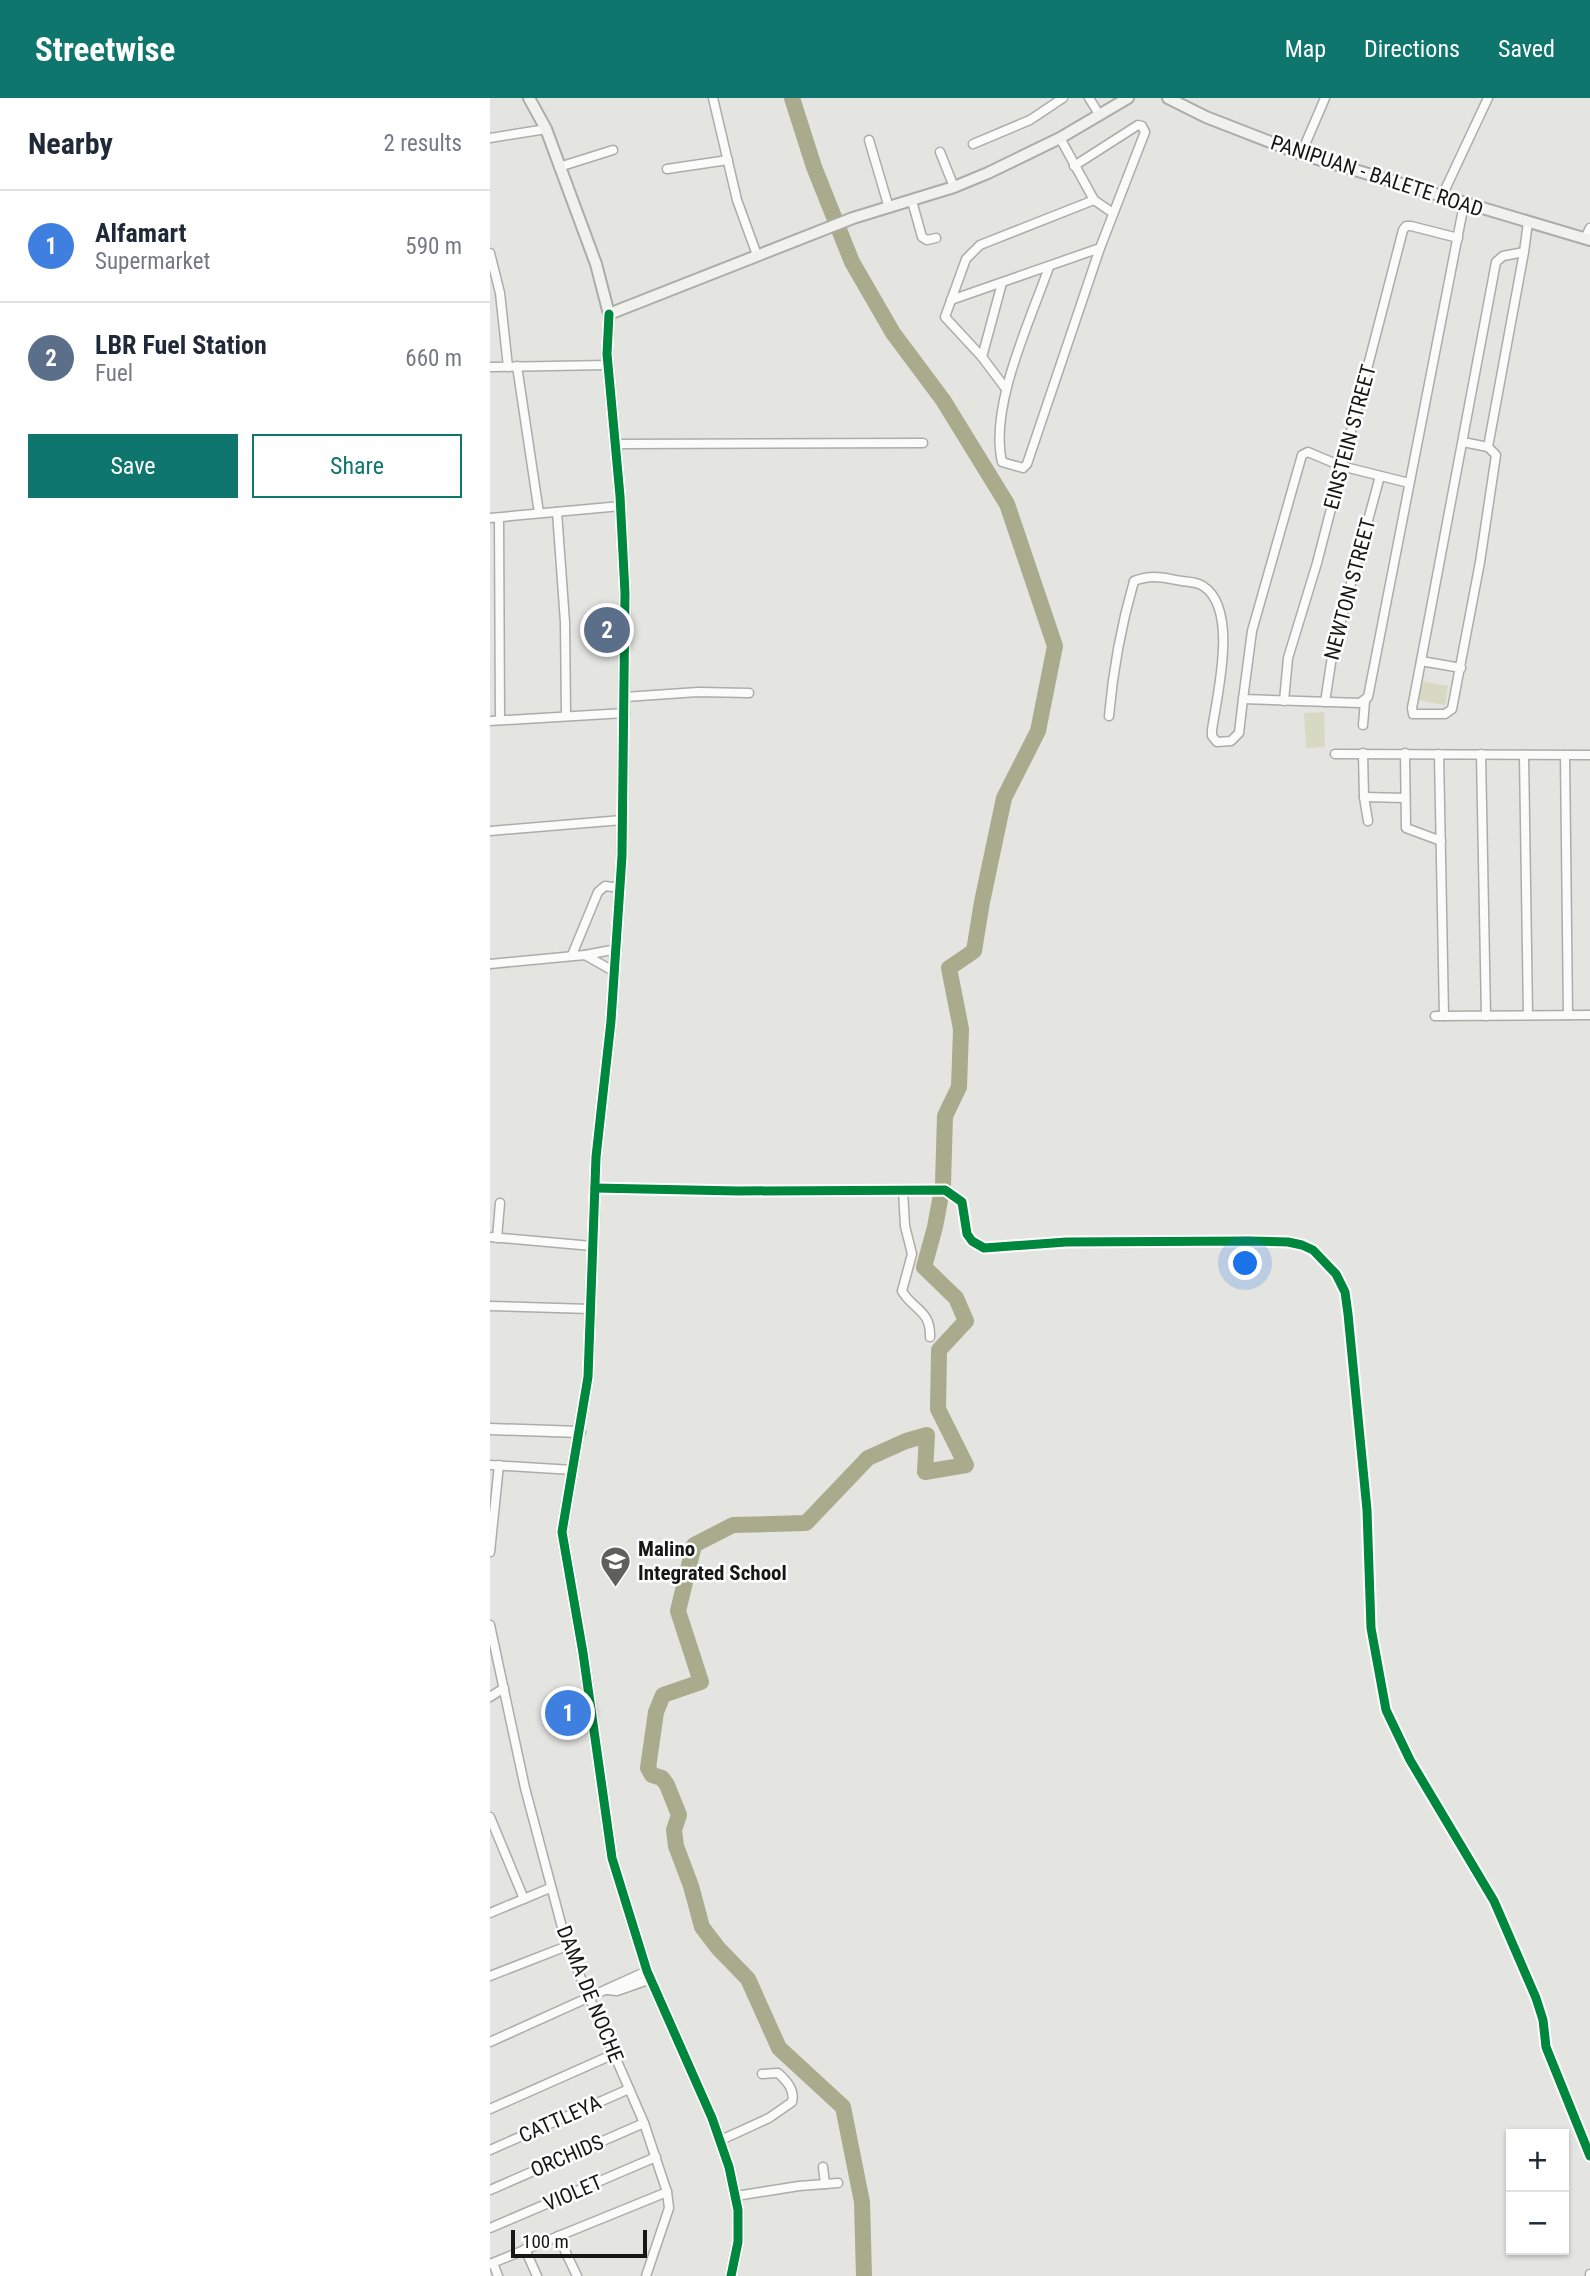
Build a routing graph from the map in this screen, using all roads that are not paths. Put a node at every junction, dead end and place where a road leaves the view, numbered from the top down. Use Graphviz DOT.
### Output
graph roads {
  1 [pos="529,98"];
  2 [pos="713,98"];
  3 [pos="1063,98"];
  4 [pos="1088,98"];
  5 [pos="1128,98"];
  6 [pos="1168,98"];
  7 [pos="1325,98"];
  8 [pos="1488,98"];
  9 [pos="1099,114"];
  10 [pos="546,129"];
  11 [pos="490,138"];
  12 [pos="1060,138"];
  13 [pos="869,140"];
  14 [pos="973,144"];
  15 [pos="613,150"];
  16 [pos="940,152"];
  17 [pos="1301,154"];
  18 [pos="728,160"];
  19 [pos="1074,166"];
  20 [pos="559,167"];
  21 [pos="667,169"];
  22 [pos="954,187"];
  23 [pos="1442,196"];
  24 [pos="1094,200"];
  25 [pos="912,201"];
  26 [pos="1464,204"];
  27 [pos="889,208"];
  28 [pos="1113,213"];
  29 [pos="1528,222"];
  30 [pos="1588,235"];
  31 [pos="936,238"];
  32 [pos="1458,238"];
  33 [pos="1100,248"];
  34 [pos="1524,252"];
  35 [pos="490,253"];
  36 [pos="757,255"];
  37 [pos="1049,267"];
  38 [pos="1002,283"];
  39 [pos="951,300"];
  40 [pos="609,314"];
  41 [pos="982,357"];
  42 [pos="608,365"];
  43 [pos="490,367"];
  44 [pos="513,367"];
  45 [pos="1006,389"];
  46 [pos="1463,442"];
  47 [pos="923,443"];
  48 [pos="616,444"];
  49 [pos="1488,447"];
  50 [pos="1340,466"];
  51 [pos="1380,477"];
  52 [pos="1409,483"];
  53 [pos="621,506"];
  54 [pos="557,512"];
  55 [pos="539,513"];
  56 [pos="494,518"];
  57 [pos="1421,661"];
  58 [pos="1461,668"];
  59 [pos="749,693"];
  60 [pos="625,697"];
  61 [pos="1243,699"];
  62 [pos="1284,701"];
  63 [pos="1365,701"];
  64 [pos="1325,702"];
  65 [pos="625,713"];
  66 [pos="566,715"];
  67 [pos="1110,716"];
  68 [pos="490,720"];
  69 [pos="500,720"];
  70 [pos="1363,725"];
  71 [pos="1363,753"];
  72 [pos="1405,753"];
  73 [pos="1335,754"];
  74 [pos="1439,754"];
  75 [pos="1481,754"];
  76 [pos="1524,755"];
  77 [pos="1565,755"];
  78 [pos="1590,755"];
  79 [pos="1364,797"];
  80 [pos="1405,799"];
  81 [pos="622,820"];
  82 [pos="1368,821"];
  83 [pos="490,831"];
  84 [pos="1441,841"];
  85 [pos="620,888"];
  86 [pos="617,948"];
  87 [pos="572,956"];
  88 [pos="585,956"];
  89 [pos="490,964"];
  90 [pos="615,972"];
  91 [pos="1568,1015"];
  92 [pos="1590,1015"];
  93 [pos="1486,1016"];
  94 [pos="1528,1016"];
  95 [pos="595,1188"];
  96 [pos="903,1189"];
  97 [pos="500,1203"];
  98 [pos="493,1237"];
  99 [pos="592,1246"];
  100 [pos="490,1306"];
  101 [pos="590,1309"];
  102 [pos="930,1338"];
  103 [pos="490,1429"];
  104 [pos="580,1432"];
  105 [pos="494,1465"];
  106 [pos="573,1469"];
  107 [pos="490,1552"];
  108 [pos="490,1625"];
  109 [pos="492,1652"];
  110 [pos="504,1688"];
  111 [pos="490,1697"];
  112 [pos="490,1817"];
  113 [pos="550,1888"];
  114 [pos="524,1899"];
  115 [pos="490,1913"];
  116 [pos="566,1946"];
  117 [pos="490,1976"];
  118 [pos="644,1977"];
  119 [pos="590,1998"];
  120 [pos="490,2042"];
  121 [pos="614,2054"];
  122 [pos="762,2074"];
  123 [pos="629,2089"];
  124 [pos="490,2109"];
  125 [pos="644,2123"];
  126 [pos="720,2140"];
  127 [pos="490,2150"];
  128 [pos="1590,2157"];
  129 [pos="656,2158"];
  130 [pos="823,2167"];
  131 [pos="838,2183"];
  132 [pos="825,2184"];
  133 [pos="490,2190"];
  134 [pos="667,2192"];
  135 [pos="736,2196"];
  136 [pos="490,2228"];
  137 [pos="558,2236"];
  138 [pos="525,2249"];
  139 [pos="491,2263"];
  140 [pos="498,2276"];
  141 [pos="537,2276"];
  142 [pos="577,2276"];
  143 [pos="646,2276"];
  144 [pos="731,2276"];
  1 -- 10 [label="main road"];
  2 -- 18 [label="street"];
  3 -- 14 [label="street"];
  4 -- 9 [label="street"];
  5 -- 9 [label="main road"];
  6 -- 17 [label="main road, PANIPUAN - BALETE ROAD"];
  7 -- 17 [label="street"];
  8 -- 23 [label="street"];
  9 -- 12 [label="main road"];
  10 -- 11 [label="street"];
  10 -- 20 [label="main road"];
  12 -- 19 [label="street"];
  12 -- 22 [label="main road"];
  13 -- 27 [label="street"];
  15 -- 20 [label="street"];
  16 -- 22 [label="street"];
  17 -- 23 [label="main road, PANIPUAN - BALETE ROAD"];
  18 -- 21 [label="street"];
  18 -- 36 [label="street"];
  19 -- 24 [label="street"];
  19 -- 28 [label="street"];
  20 -- 40 [label="main road"];
  22 -- 25 [label="main road"];
  23 -- 26 [label="main road, PANIPUAN - BALETE ROAD"];
  24 -- 28 [label="street"];
  24 -- 39 [label="street"];
  25 -- 27 [label="main road"];
  25 -- 31 [label="street"];
  26 -- 29 [label="main road, PANIPUAN - BALETE ROAD"];
  26 -- 32 [label="street"];
  27 -- 36 [label="main road"];
  28 -- 33 [label="street"];
  29 -- 30 [label="main road, PANIPUAN - BALETE ROAD"];
  29 -- 34 [label="street"];
  32 -- 50 [label="street, EINSTEIN STREET"];
  32 -- 52 [label="street"];
  33 -- 37 [label="street"];
  33 -- 45 [label="street"];
  34 -- 46 [label="street"];
  34 -- 49 [label="street"];
  35 -- 44 [label="street"];
  36 -- 40 [label="main road"];
  37 -- 38 [label="street"];
  37 -- 45 [label="street"];
  38 -- 39 [label="street"];
  38 -- 41 [label="street"];
  39 -- 41 [label="street"];
  40 -- 42 [label="street"];
  41 -- 45 [label="street"];
  42 -- 44 [label="street"];
  42 -- 48 [label="street"];
  43 -- 44 [label="street"];
  44 -- 55 [label="street"];
  46 -- 49 [label="street"];
  46 -- 57 [label="street"];
  47 -- 48 [label="street"];
  48 -- 53 [label="street"];
  49 -- 58 [label="street"];
  50 -- 51 [label="street"];
  50 -- 61 [label="street"];
  50 -- 62 [label="street, EINSTEIN STREET"];
  51 -- 52 [label="street"];
  51 -- 64 [label="street, NEWTON STREET"];
  52 -- 63 [label="street"];
  53 -- 54 [label="street"];
  53 -- 60 [label="street"];
  54 -- 55 [label="street"];
  54 -- 66 [label="street"];
  55 -- 56 [label="street"];
  56 -- 69 [label="street"];
  57 -- 58 [label="street"];
  57 -- 58 [label="street"];
  59 -- 60 [label="street"];
  60 -- 65 [label="street"];
  61 -- 62 [label="street"];
  61 -- 67 [label="street"];
  62 -- 64 [label="street"];
  63 -- 64 [label="street"];
  63 -- 70 [label="street"];
  65 -- 66 [label="street"];
  65 -- 81 [label="street"];
  66 -- 69 [label="street"];
  68 -- 69 [label="street"];
  71 -- 72 [label="street"];
  71 -- 73 [label="street"];
  71 -- 79 [label="street"];
  72 -- 74 [label="street"];
  72 -- 80 [label="street"];
  74 -- 75 [label="street"];
  74 -- 84 [label="street"];
  75 -- 76 [label="street"];
  75 -- 93 [label="street"];
  76 -- 77 [label="street"];
  76 -- 94 [label="street"];
  77 -- 78 [label="street"];
  77 -- 91 [label="street"];
  79 -- 80 [label="street"];
  79 -- 82 [label="street"];
  80 -- 84 [label="street"];
  81 -- 83 [label="street"];
  81 -- 85 [label="street"];
  84 -- 93 [label="street"];
  85 -- 86 [label="street"];
  85 -- 87 [label="street"];
  86 -- 88 [label="street"];
  86 -- 90 [label="street"];
  87 -- 88 [label="street"];
  87 -- 89 [label="street"];
  88 -- 90 [label="street"];
  90 -- 95 [label="street"];
  91 -- 92 [label="street"];
  91 -- 94 [label="street"];
  93 -- 94 [label="street"];
  95 -- 96 [label="street"];
  95 -- 99 [label="street"];
  96 -- 102 [label="street"];
  96 -- 128 [label="street"];
  97 -- 98 [label="street"];
  98 -- 99 [label="street"];
  99 -- 101 [label="street"];
  100 -- 101 [label="street"];
  101 -- 104 [label="street"];
  103 -- 104 [label="street"];
  104 -- 106 [label="street"];
  105 -- 106 [label="street"];
  105 -- 107 [label="street"];
  106 -- 118 [label="street"];
  108 -- 109 [label="street, DAMA DE NOCHE"];
  109 -- 110 [label="street, DAMA DE NOCHE"];
  110 -- 111 [label="street"];
  110 -- 113 [label="street, DAMA DE NOCHE"];
  112 -- 114 [label="street"];
  113 -- 114 [label="street"];
  113 -- 116 [label="street, DAMA DE NOCHE"];
  114 -- 115 [label="street"];
  116 -- 117 [label="street"];
  116 -- 119 [label="street, DAMA DE NOCHE"];
  118 -- 119 [label="street"];
  118 -- 126 [label="street"];
  119 -- 120 [label="street"];
  119 -- 121 [label="street, DAMA DE NOCHE"];
  121 -- 123 [label="street, DAMA DE NOCHE"];
  121 -- 124 [label="street"];
  122 -- 126 [label="street"];
  123 -- 125 [label="street, DAMA DE NOCHE"];
  123 -- 127 [label="street, CATTLEYA"];
  125 -- 129 [label="street, DAMA DE NOCHE"];
  125 -- 133 [label="street, ORCHIDS"];
  126 -- 135 [label="street"];
  129 -- 134 [label="street, DAMA DE NOCHE"];
  129 -- 136 [label="street, VIOLET"];
  130 -- 132 [label="street"];
  131 -- 132 [label="street"];
  132 -- 135 [label="street"];
  134 -- 137 [label="street"];
  134 -- 143 [label="street, DAMA DE NOCHE"];
  135 -- 144 [label="street"];
  137 -- 138 [label="street"];
  137 -- 142 [label="street"];
  138 -- 139 [label="street"];
  138 -- 141 [label="street"];
  139 -- 140 [label="street"];
}
